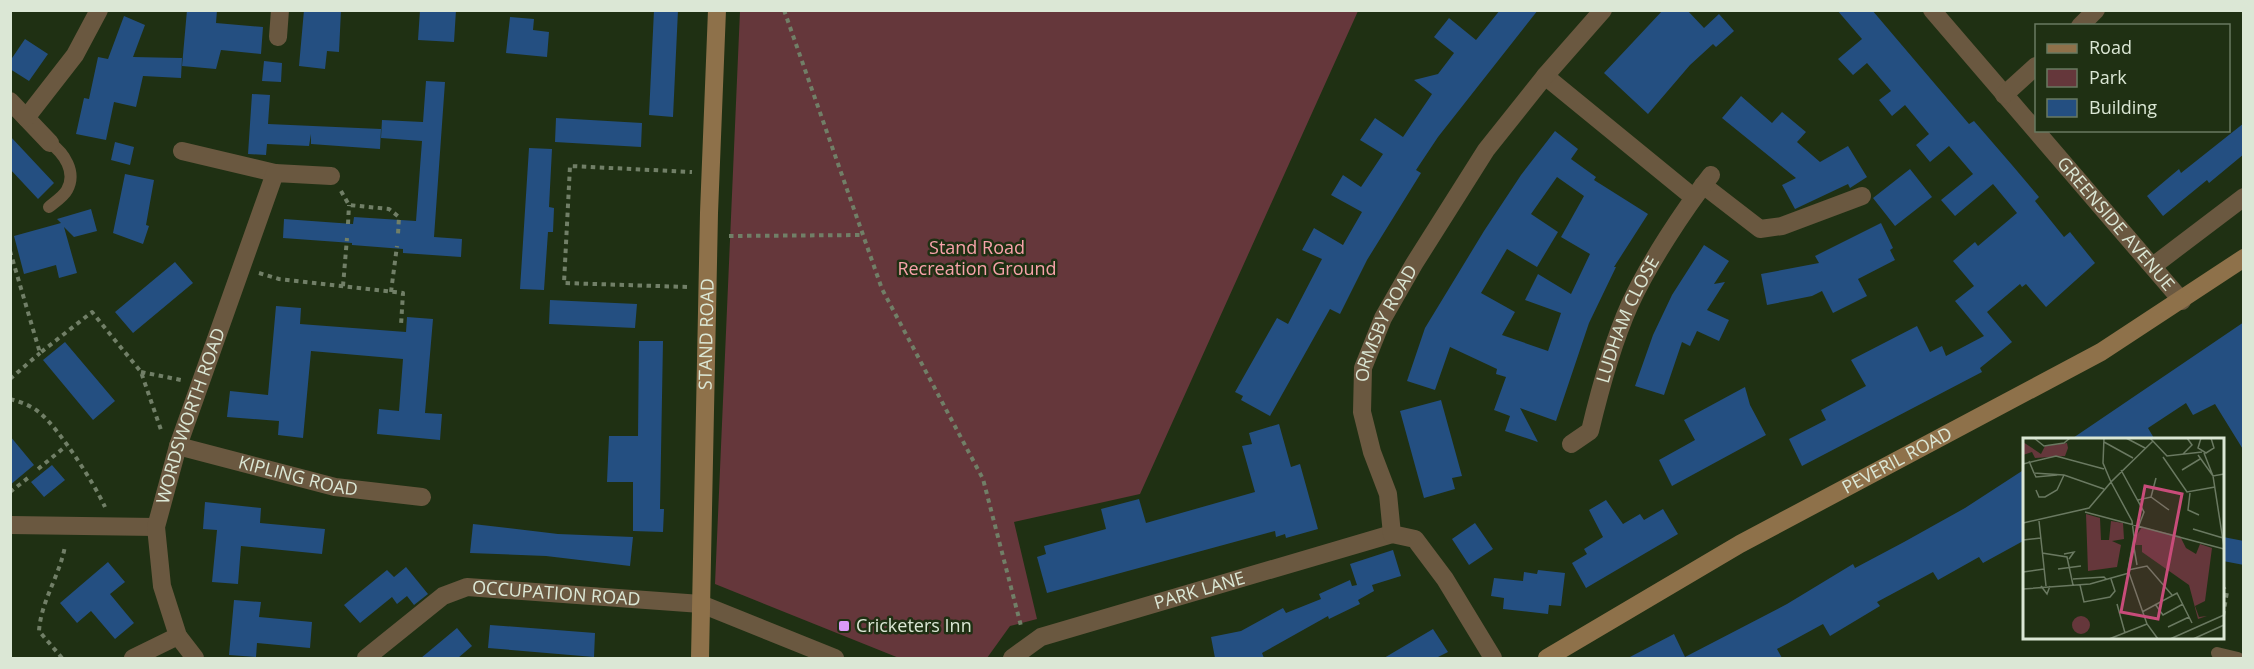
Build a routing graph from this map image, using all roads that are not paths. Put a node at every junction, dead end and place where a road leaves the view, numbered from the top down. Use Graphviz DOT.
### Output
graph roads {
  1 [pos="99,10"];
  2 [pos="280,10"];
  3 [pos="717,10"];
  4 [pos="1603,10"];
  5 [pos="1932,10"];
  6 [pos="2096,10"];
  7 [pos="2082,24"];
  8 [pos="278,37"];
  9 [pos="2035,68"];
  10 [pos="1545,76"];
  11 [pos="2004,95"];
  12 [pos="10,101"];
  13 [pos="26,118"];
  14 [pos="2035,131"];
  15 [pos="2036,132"];
  16 [pos="50,143"];
  17 [pos="182,152"];
  18 [pos="275,173"];
  19 [pos="331,176"];
  20 [pos="1702,186"];
  21 [pos="1862,196"];
  22 [pos="2244,197"];
  23 [pos="49,207"];
  24 [pos="2244,258"];
  25 [pos="2153,266"];
  26 [pos="2182,301"];
  27 [pos="1571,444"];
  28 [pos="178,446"];
  29 [pos="422,497"];
  30 [pos="10,525"];
  31 [pos="156,526"];
  32 [pos="1392,534"];
  33 [pos="701,604"];
  34 [pos="178,636"];
  35 [pos="2217,653"];
  36 [pos="1553,657"];
  37 [pos="133,658"];
  38 [pos="195,658"];
  39 [pos="366,658"];
  40 [pos="700,658"];
  41 [pos="835,658"];
  42 [pos="1012,658"];
  43 [pos="1494,658"];
  44 [pos="2238,658"];
  1 -- 13 [label="street"];
  2 -- 8 [label="street"];
  3 -- 33 [label="street, STAND ROAD"];
  4 -- 10 [label="street, ORMSBY ROAD"];
  5 -- 11 [label="street, GREENSIDE AVENUE"];
  6 -- 7 [label="street"];
  9 -- 11 [label="street"];
  10 -- 20 [label="street"];
  10 -- 32 [label="street, ORMSBY ROAD"];
  11 -- 14 [label="street, GREENSIDE AVENUE"];
  12 -- 13 [label="street"];
  13 -- 16 [label="street"];
  15 -- 25 [label="street, GREENSIDE AVENUE"];
  16 -- 23 [label="lane"];
  17 -- 18 [label="street"];
  18 -- 19 [label="street"];
  18 -- 28 [label="street, WORDSWORTH ROAD"];
  20 -- 21 [label="street"];
  20 -- 27 [label="street, LUDHAM CLOSE"];
  22 -- 25 [label="street"];
  24 -- 26 [label="street, PEVERIL ROAD"];
  25 -- 26 [label="street, GREENSIDE AVENUE"];
  26 -- 36 [label="street, PEVERIL ROAD"];
  28 -- 29 [label="street, KIPLING ROAD"];
  28 -- 31 [label="street, WORDSWORTH ROAD"];
  30 -- 31 [label="street"];
  31 -- 34 [label="street, WORDSWORTH ROAD"];
  32 -- 42 [label="street, PARK LANE"];
  32 -- 43 [label="street"];
  33 -- 39 [label="street, OCCUPATION ROAD"];
  33 -- 40 [label="street, STAND ROAD"];
  33 -- 41 [label="street, OCCUPATION ROAD"];
  34 -- 37 [label="street"];
  34 -- 38 [label="street, WORDSWORTH ROAD"];
  35 -- 44 [label="lane"];
}
